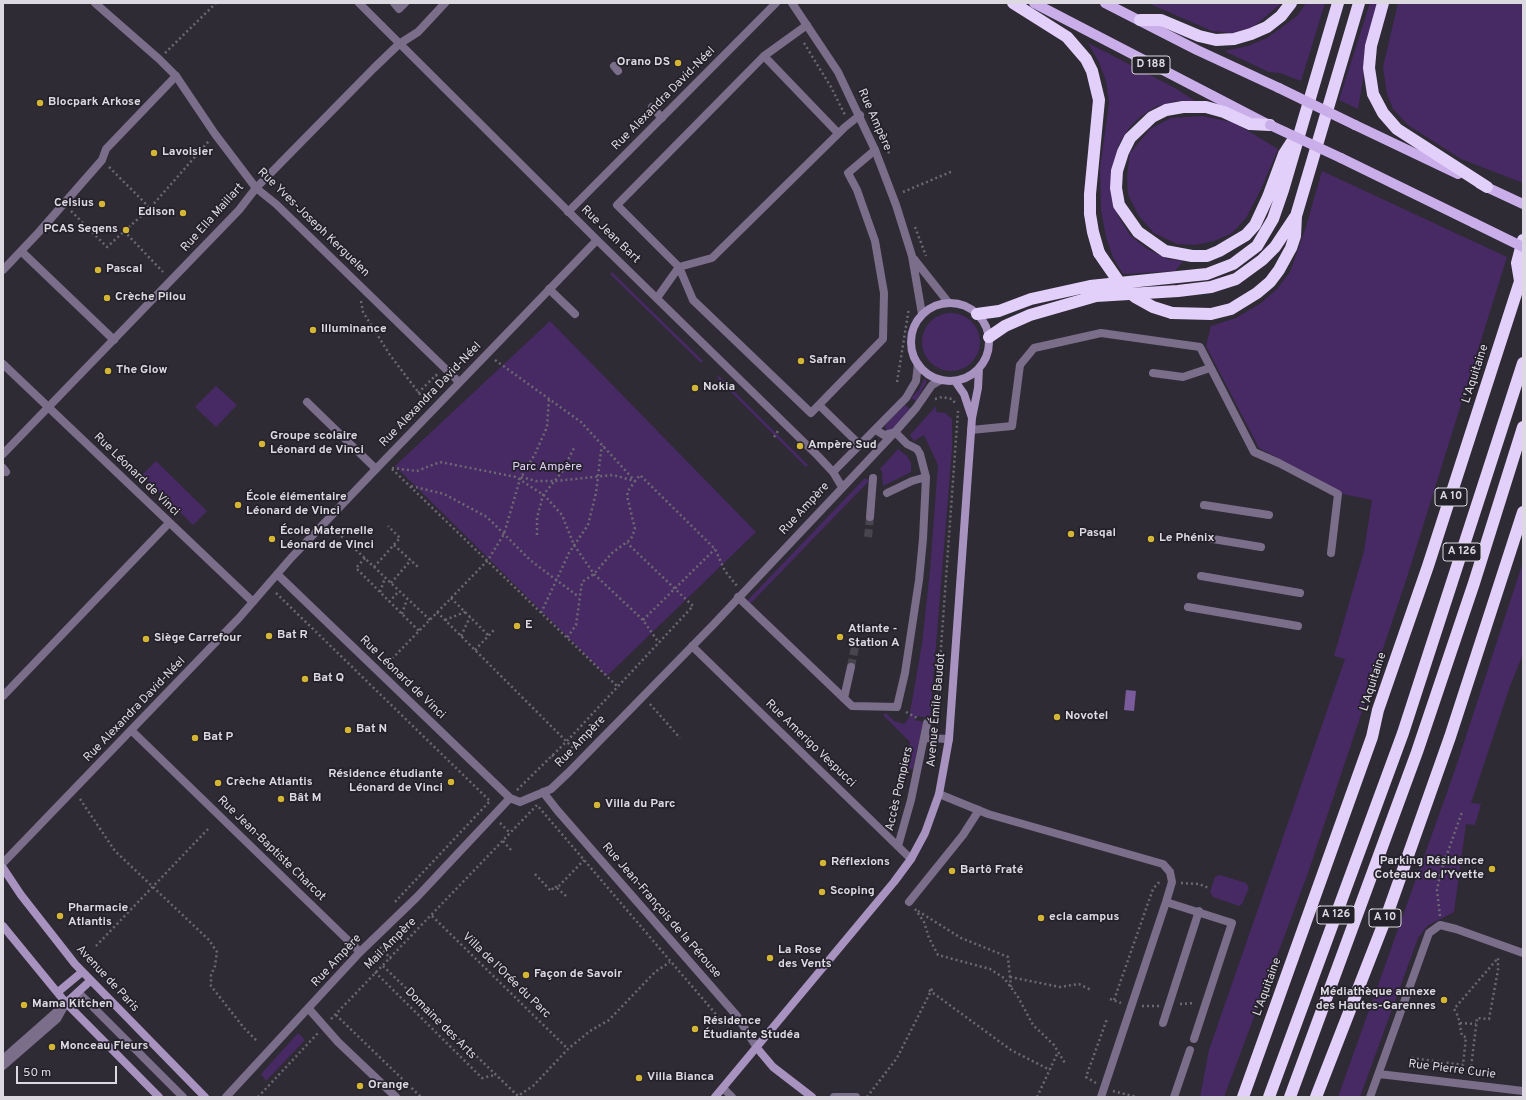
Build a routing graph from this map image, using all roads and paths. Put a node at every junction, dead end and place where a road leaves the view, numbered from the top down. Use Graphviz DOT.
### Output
graph roads {
  1 [pos="95,3"];
  2 [pos="216,3"];
  3 [pos="359,3"];
  4 [pos="394,3"];
  5 [pos="405,3"];
  6 [pos="445,3"];
  7 [pos="776,3"];
  8 [pos="792,3"];
  9 [pos="1013,3"];
  10 [pos="1034,3"];
  11 [pos="1105,3"];
  12 [pos="1291,3"];
  13 [pos="1338,3"];
  14 [pos="1359,3"];
  15 [pos="1383,3"];
  16 [pos="1140,20"];
  17 [pos="807,25"];
  18 [pos="798,33"];
  19 [pos="399,44"];
  20 [pos="764,56"];
  21 [pos="159,59"];
  22 [pos="176,76"];
  23 [pos="652,107"];
  24 [pos="860,115"];
  25 [pos="662,118"];
  26 [pos="849,124"];
  27 [pos="1270,125"];
  28 [pos="1300,129"];
  29 [pos="838,133"];
  30 [pos="215,134"];
  31 [pos="875,150"];
  32 [pos="102,160"];
  33 [pos="953,171"];
  34 [pos="1487,187"];
  35 [pos="256,188"];
  36 [pos="903,192"];
  37 [pos="64,204"];
  38 [pos="1523,204"];
  39 [pos="150,208"];
  40 [pos="567,210"];
  41 [pos="1296,216"];
  42 [pos="124,232"];
  43 [pos="597,240"];
  44 [pos="1523,240"];
  45 [pos="1523,247"];
  46 [pos="21,251"];
  47 [pos="912,256"];
  48 [pos="679,267"];
  49 [pos="3,270"];
  50 [pos="163,272"];
  51 [pos="1521,277"];
  52 [pos="549,288"];
  53 [pos="657,298"];
  54 [pos="361,301"];
  55 [pos="908,301"];
  56 [pos="920,302"];
  57 [pos="948,302"];
  58 [pos="910,308"];
  59 [pos="575,314"];
  60 [pos="922,314"];
  61 [pos="977,314"];
  62 [pos="989,337"];
  63 [pos="114,340"];
  64 [pos="496,359"];
  65 [pos="1523,363"];
  66 [pos="3,364"];
  67 [pos="918,364"];
  68 [pos="979,368"];
  69 [pos="1210,368"];
  70 [pos="1153,373"];
  71 [pos="436,375"];
  72 [pos="941,380"];
  73 [pos="954,381"];
  74 [pos="459,382"];
  75 [pos="897,382"];
  76 [pos="418,392"];
  77 [pos="549,398"];
  78 [pos="933,400"];
  79 [pos="425,401"];
  80 [pos="307,402"];
  81 [pos="819,405"];
  82 [pos="48,408"];
  83 [pos="972,418"];
  84 [pos="1523,427"];
  85 [pos="876,430"];
  86 [pos="971,430"];
  87 [pos="895,432"];
  88 [pos="860,445"];
  89 [pos="604,446"];
  90 [pos="574,448"];
  91 [pos="3,454"];
  92 [pos="376,469"];
  93 [pos="833,472"];
  94 [pos="597,476"];
  95 [pos="926,477"];
  96 [pos="520,478"];
  97 [pos="873,478"];
  98 [pos="554,480"];
  99 [pos="635,480"];
  100 [pos="410,486"];
  101 [pos="842,487"];
  102 [pos="887,493"];
  103 [pos="543,495"];
  104 [pos="1204,505"];
  105 [pos="1523,512"];
  106 [pos="1269,516"];
  107 [pos="870,517"];
  108 [pos="169,523"];
  109 [pos="388,526"];
  110 [pos="334,529"];
  111 [pos="504,534"];
  112 [pos="537,535"];
  113 [pos="1207,538"];
  114 [pos="627,543"];
  115 [pos="394,545"];
  116 [pos="574,545"];
  117 [pos="1261,547"];
  118 [pos="715,549"];
  119 [pos="1331,553"];
  120 [pos="365,558"];
  121 [pos="411,560"];
  122 [pos="488,560"];
  123 [pos="374,567"];
  124 [pos="418,567"];
  125 [pos="277,574"];
  126 [pos="594,574"];
  127 [pos="1201,576"];
  128 [pos="385,578"];
  129 [pos="557,580"];
  130 [pos="391,583"];
  131 [pos="675,588"];
  132 [pos="399,591"];
  133 [pos="380,592"];
  134 [pos="276,593"];
  135 [pos="1300,593"];
  136 [pos="740,595"];
  137 [pos="579,597"];
  138 [pos="451,598"];
  139 [pos="407,599"];
  140 [pos="253,602"];
  141 [pos="389,602"];
  142 [pos="1188,606"];
  143 [pos="437,612"];
  144 [pos="465,612"];
  145 [pos="542,613"];
  146 [pos="402,614"];
  147 [pos="470,617"];
  148 [pos="430,620"];
  149 [pos="445,620"];
  150 [pos="642,620"];
  151 [pos="1298,626"];
  152 [pos="494,630"];
  153 [pos="419,631"];
  154 [pos="461,636"];
  155 [pos="489,636"];
  156 [pos="568,638"];
  157 [pos="659,643"];
  158 [pos="692,646"];
  159 [pos="475,650"];
  160 [pos="387,664"];
  161 [pos="851,667"];
  162 [pos="618,687"];
  163 [pos="3,696"];
  164 [pos="844,698"];
  165 [pos="648,703"];
  166 [pos="927,723"];
  167 [pos="132,731"];
  168 [pos="680,738"];
  169 [pos="924,738"];
  170 [pos="934,738"];
  171 [pos="949,739"];
  172 [pos="567,741"];
  173 [pos="517,790"];
  174 [pos="543,792"];
  175 [pos="939,794"];
  176 [pos="510,798"];
  177 [pos="81,800"];
  178 [pos="979,810"];
  179 [pos="1462,812"];
  180 [pos="496,819"];
  181 [pos="209,828"];
  182 [pos="510,833"];
  183 [pos="503,841"];
  184 [pos="898,846"];
  185 [pos="510,850"];
  186 [pos="911,858"];
  187 [pos="584,860"];
  188 [pos="3,863"];
  189 [pos="3,868"];
  190 [pos="535,874"];
  191 [pos="153,887"];
  192 [pos="557,888"];
  193 [pos="566,896"];
  194 [pos="910,902"];
  195 [pos="1166,902"];
  196 [pos="388,909"];
  197 [pos="916,910"];
  198 [pos="1199,911"];
  199 [pos="432,916"];
  200 [pos="1440,925"];
  201 [pos="3,926"];
  202 [pos="96,946"];
  203 [pos="1504,946"];
  204 [pos="360,952"];
  205 [pos="1523,953"];
  206 [pos="1498,958"];
  207 [pos="670,962"];
  208 [pos="383,966"];
  209 [pos="82,972"];
  210 [pos="375,972"];
  211 [pos="1010,976"];
  212 [pos="90,981"];
  213 [pos="933,987"];
  214 [pos="1011,987"];
  215 [pos="930,990"];
  216 [pos="1091,990"];
  217 [pos="58,992"];
  218 [pos="78,992"];
  219 [pos="66,1003"];
  220 [pos="309,1009"];
  221 [pos="336,1015"];
  222 [pos="1163,1022"];
  223 [pos="1460,1024"];
  224 [pos="1476,1024"];
  225 [pos="324,1026"];
  226 [pos="726,1026"];
  227 [pos="1194,1039"];
  228 [pos="257,1041"];
  229 [pos="757,1048"];
  230 [pos="568,1049"];
  231 [pos="1190,1050"];
  232 [pos="1058,1052"];
  233 [pos="3,1058"];
  234 [pos="1066,1065"];
  235 [pos="3,1066"];
  236 [pos="1050,1070"];
  237 [pos="1379,1074"];
  238 [pos="496,1075"];
  239 [pos="1411,1077"];
  240 [pos="1469,1084"];
  241 [pos="723,1088"];
  242 [pos="1523,1091"];
  243 [pos="159,1097"];
  244 [pos="183,1097"];
  245 [pos="205,1097"];
  246 [pos="226,1097"];
  247 [pos="258,1097"];
  248 [pos="396,1097"];
  249 [pos="420,1097"];
  250 [pos="715,1097"];
  251 [pos="732,1097"];
  252 [pos="812,1097"];
  253 [pos="834,1097"];
  254 [pos="856,1097"];
  255 [pos="866,1097"];
  256 [pos="1037,1097"];
  257 [pos="1101,1097"];
  258 [pos="1174,1097"];
  259 [pos="1243,1097"];
  260 [pos="1269,1097"];
  261 [pos="1290,1097"];
  262 [pos="1316,1097"];
  263 [pos="1370,1097"];
  1 -- 21 [label="street, Rue Yves-Joseph Kerguelen"];
  2 -- 21 [label="path"];
  3 -- 19 [label="street, Rue Jean Bart"];
  4 -- 5 [label="street"];
  6 -- 19 [label="street, Rue Ella Maillart"];
  7 -- 25 [label="street, Rue Alexandra David-Néel"];
  8 -- 17 [label="street, Rue Ampère"];
  9 -- 41 [label="highway, bridge"];
  10 -- 27 [label="main road, D 188"];
  11 -- 16 [label="main road, D 188"];
  12 -- 16 [label="highway"];
  13 -- 28 [label="highway"];
  14 -- 41 [label="highway"];
  15 -- 34 [label="highway"];
  16 -- 34 [label="main road, D 188, bridge"];
  17 -- 18 [label="street"];
  17 -- 24 [label="street, Rue Ampère"];
  18 -- 20 [label="street"];
  18 -- 26 [label="path"];
  19 -- 35 [label="street, Rue Ella Maillart"];
  19 -- 40 [label="street, Rue Jean Bart"];
  20 -- 29 [label="street"];
  20 -- 48 [label="street"];
  21 -- 22 [label="street, Rue Yves-Joseph Kerguelen"];
  22 -- 30 [label="street, Rue Yves-Joseph Kerguelen"];
  22 -- 32 [label="street"];
  23 -- 25 [label="street"];
  24 -- 26 [label="street"];
  24 -- 31 [label="street, Rue Ampère"];
  25 -- 40 [label="street, Rue Alexandra David-Néel"];
  26 -- 29 [label="street"];
  27 -- 28 [label="highway"];
  27 -- 45 [label="main road, D 188, bridge"];
  28 -- 61 [label="highway"];
  29 -- 48 [label="street"];
  30 -- 35 [label="street, Rue Yves-Joseph Kerguelen"];
  30 -- 39 [label="path"];
  31 -- 47 [label="street, Rue Ampère"];
  31 -- 81 [label="street"];
  32 -- 37 [label="street"];
  32 -- 39 [label="path"];
  33 -- 36 [label="path"];
  34 -- 38 [label="main road, D 188"];
  35 -- 63 [label="street, Rue Ella Maillart"];
  35 -- 74 [label="street, Rue Yves-Joseph Kerguelen"];
  37 -- 42 [label="path"];
  37 -- 46 [label="street"];
  39 -- 42 [label="path"];
  40 -- 43 [label="street, Rue Jean Bart"];
  41 -- 62 [label="highway"];
  42 -- 50 [label="path"];
  43 -- 52 [label="street, Rue Alexandra David-Néel"];
  43 -- 53 [label="street, Rue Jean Bart"];
  44 -- 51 [label="highway"];
  46 -- 49 [label="street"];
  46 -- 63 [label="street"];
  47 -- 56 [label="street, Rue Ampère"];
  47 -- 57 [label="street, Rue Ampère"];
  48 -- 53 [label="street"];
  48 -- 81 [label="street"];
  51 -- 259 [label="highway, L'Aquitaine / A 10"];
  52 -- 59 [label="street"];
  52 -- 74 [label="street, Rue Alexandra David-Néel"];
  53 -- 93 [label="street, Rue Jean Bart"];
  54 -- 76 [label="path"];
  55 -- 58 [label="path"];
  56 -- 58 [label="path"];
  56 -- 60 [label="street, Rue Ampère"];
  57 -- 60 [label="street"];
  57 -- 61 [label="street"];
  58 -- 75 [label="path"];
  60 -- 67 [label="street"];
  61 -- 62 [label="street"];
  62 -- 68 [label="street"];
  63 -- 82 [label="street, Rue Ella Maillart"];
  64 -- 77 [label="path"];
  65 -- 260 [label="highway, A 126"];
  66 -- 82 [label="street, Rue Léonard de Vinci"];
  67 -- 72 [label="street"];
  67 -- 85 [label="street, Rue Ampère"];
  68 -- 73 [label="street"];
  68 -- 83 [label="street, Avenue Émile Baudot"];
  69 -- 70 [label="street"];
  69 -- 86 [label="street"];
  69 -- 119 [label="street"];
  71 -- 76 [label="path"];
  72 -- 73 [label="street"];
  72 -- 87 [label="street, Rue Ampère"];
  73 -- 83 [label="street, Avenue Émile Baudot"];
  74 -- 92 [label="street, Rue Alexandra David-Néel"];
  76 -- 79 [label="path"];
  77 -- 89 [label="path"];
  77 -- 96 [label="path"];
  78 -- 170 [label="path"];
  80 -- 92 [label="street"];
  81 -- 88 [label="street"];
  82 -- 91 [label="street, Rue Ella Maillart"];
  82 -- 108 [label="street, Rue Léonard de Vinci"];
  83 -- 86 [label="street, Avenue Émile Baudot"];
  84 -- 261 [label="highway, A 126"];
  85 -- 87 [label="street"];
  85 -- 88 [label="street, Rue Ampère"];
  86 -- 171 [label="street, Avenue Émile Baudot"];
  87 -- 95 [label="street"];
  87 -- 101 [label="street, Rue Ampère"];
  88 -- 93 [label="street, Rue Ampère"];
  89 -- 94 [label="path"];
  89 -- 99 [label="path"];
  90 -- 98 [label="path"];
  92 -- 125 [label="street, Rue Alexandra David-Néel"];
  93 -- 101 [label="street, Rue Jean Bart"];
  94 -- 98 [label="path"];
  94 -- 99 [label="path"];
  94 -- 116 [label="path"];
  95 -- 102 [label="street"];
  95 -- 164 [label="street"];
  96 -- 98 [label="path"];
  96 -- 100 [label="path"];
  96 -- 103 [label="path"];
  96 -- 111 [label="path"];
  97 -- 107 [label="street"];
  98 -- 103 [label="path"];
  99 -- 114 [label="path"];
  99 -- 118 [label="path"];
  100 -- 111 [label="path"];
  100 -- 122 [label="path"];
  101 -- 136 [label="street, Rue Ampère"];
  103 -- 112 [label="path"];
  103 -- 116 [label="path"];
  104 -- 106 [label="street"];
  105 -- 262 [label="highway, A 10"];
  108 -- 140 [label="street, Rue Léonard de Vinci"];
  108 -- 163 [label="street"];
  109 -- 115 [label="path"];
  110 -- 120 [label="path"];
  111 -- 122 [label="path"];
  111 -- 129 [label="path"];
  113 -- 117 [label="street"];
  114 -- 126 [label="path"];
  114 -- 131 [label="path"];
  115 -- 121 [label="path"];
  115 -- 123 [label="path"];
  116 -- 126 [label="path"];
  116 -- 129 [label="path"];
  118 -- 131 [label="path"];
  118 -- 136 [label="path"];
  120 -- 123 [label="path"];
  120 -- 133 [label="path"];
  121 -- 124 [label="path"];
  121 -- 130 [label="path"];
  122 -- 138 [label="path"];
  122 -- 145 [label="path"];
  123 -- 128 [label="path"];
  125 -- 140 [label="street, Rue Alexandra David-Néel"];
  125 -- 176 [label="street, Rue Léonard de Vinci"];
  126 -- 137 [label="path"];
  126 -- 150 [label="path"];
  127 -- 135 [label="street"];
  128 -- 130 [label="path"];
  128 -- 133 [label="path"];
  129 -- 137 [label="path"];
  129 -- 145 [label="path"];
  130 -- 132 [label="path"];
  131 -- 150 [label="path"];
  131 -- 157 [label="path"];
  132 -- 139 [label="path"];
  132 -- 141 [label="path"];
  133 -- 141 [label="path"];
  134 -- 196 [label="path"];
  136 -- 158 [label="street, Rue Ampère"];
  136 -- 164 [label="street"];
  137 -- 156 [label="path"];
  138 -- 143 [label="path"];
  138 -- 144 [label="path"];
  139 -- 146 [label="path"];
  139 -- 148 [label="path"];
  140 -- 167 [label="street, Rue Alexandra David-Néel"];
  141 -- 146 [label="path"];
  142 -- 151 [label="street"];
  143 -- 148 [label="path"];
  143 -- 149 [label="path"];
  144 -- 147 [label="path"];
  144 -- 149 [label="path"];
  145 -- 156 [label="path"];
  146 -- 153 [label="path"];
  147 -- 154 [label="path"];
  147 -- 155 [label="path"];
  148 -- 153 [label="path"];
  149 -- 154 [label="path"];
  150 -- 157 [label="path"];
  152 -- 155 [label="path"];
  153 -- 160 [label="path"];
  154 -- 159 [label="path"];
  155 -- 159 [label="path"];
  156 -- 162 [label="path"];
  157 -- 162 [label="path"];
  158 -- 174 [label="street, Rue Ampère"];
  158 -- 184 [label="street, Rue Amerigo Vespucci"];
  159 -- 172 [label="path"];
  161 -- 164 [label="street"];
  162 -- 172 [label="path"];
  165 -- 168 [label="path"];
  166 -- 169 [label="street, Accès Pompiers"];
  167 -- 188 [label="street, Rue Alexandra David-Néel"];
  167 -- 204 [label="street, Rue Jean-Baptiste Charcot"];
  169 -- 170 [label="street, Accès Pompiers"];
  169 -- 184 [label="street, Accès Pompiers"];
  170 -- 171 [label="street, Accès Pompiers"];
  171 -- 175 [label="street, Avenue Émile Baudot"];
  172 -- 173 [label="path"];
  174 -- 176 [label="street, Rue Ampère"];
  174 -- 229 [label="street, Rue Jean-François de la Pérouse"];
  175 -- 178 [label="street"];
  175 -- 186 [label="street, Avenue Émile Baudot"];
  176 -- 204 [label="street, Rue Ampère"];
  177 -- 191 [label="path"];
  178 -- 194 [label="street"];
  178 -- 195 [label="street"];
  179 -- 200 [label="path"];
  180 -- 182 [label="path"];
  181 -- 191 [label="path"];
  182 -- 183 [label="path, Mail Ampère"];
  182 -- 187 [label="path, Mail Ampère"];
  183 -- 185 [label="path"];
  183 -- 199 [label="path, Mail Ampère"];
  184 -- 186 [label="street, Rue Amerigo Vespucci"];
  186 -- 229 [label="street, Avenue Émile Baudot"];
  187 -- 192 [label="path"];
  187 -- 207 [label="path"];
  189 -- 209 [label="street, Avenue de Paris"];
  190 -- 192 [label="path"];
  191 -- 202 [label="path"];
  191 -- 228 [label="path"];
  192 -- 193 [label="path"];
  194 -- 197 [label="path"];
  195 -- 198 [label="street"];
  195 -- 257 [label="street"];
  197 -- 211 [label="path"];
  197 -- 214 [label="path"];
  198 -- 222 [label="street"];
  198 -- 227 [label="street"];
  199 -- 208 [label="path, Mail Ampère"];
  199 -- 230 [label="path, Villa de l'Orée du Parc"];
  200 -- 203 [label="street"];
  200 -- 237 [label="street"];
  201 -- 217 [label="street"];
  203 -- 205 [label="street"];
  203 -- 206 [label="path"];
  204 -- 220 [label="street, Rue Ampère"];
  206 -- 223 [label="path"];
  206 -- 224 [label="path"];
  207 -- 226 [label="path"];
  207 -- 230 [label="path"];
  208 -- 210 [label="path, Mail Ampère"];
  208 -- 238 [label="path"];
  209 -- 212 [label="street, Avenue de Paris"];
  209 -- 217 [label="street"];
  210 -- 221 [label="path, Mail Ampère"];
  210 -- 238 [label="path, Domaine des Arts"];
  211 -- 214 [label="path"];
  211 -- 216 [label="path"];
  212 -- 218 [label="street"];
  212 -- 245 [label="street, Avenue de Paris"];
  213 -- 215 [label="path"];
  214 -- 232 [label="path"];
  215 -- 236 [label="path"];
  215 -- 255 [label="path"];
  217 -- 219 [label="street"];
  218 -- 219 [label="street"];
  218 -- 244 [label="street"];
  219 -- 233 [label="street"];
  219 -- 235 [label="street"];
  219 -- 243 [label="street"];
  220 -- 225 [label="street"];
  220 -- 246 [label="street, Rue Ampère"];
  221 -- 225 [label="path, Mail Ampère"];
  221 -- 249 [label="path"];
  223 -- 224 [label="path"];
  223 -- 239 [label="path"];
  224 -- 240 [label="path"];
  225 -- 247 [label="path, Mail Ampère"];
  225 -- 248 [label="street"];
  229 -- 241 [label="street, Avenue Émile Baudot"];
  229 -- 252 [label="street"];
  230 -- 238 [label="path"];
  231 -- 258 [label="street"];
  232 -- 234 [label="path"];
  232 -- 236 [label="path"];
  236 -- 256 [label="path"];
  237 -- 239 [label="street, Rue Pierre Curie"];
  237 -- 263 [label="street"];
  239 -- 240 [label="street, Rue Pierre Curie"];
  240 -- 242 [label="street, Rue Pierre Curie"];
  241 -- 250 [label="street, Avenue Émile Baudot"];
  241 -- 251 [label="street"];
  253 -- 254 [label="street"];
}
